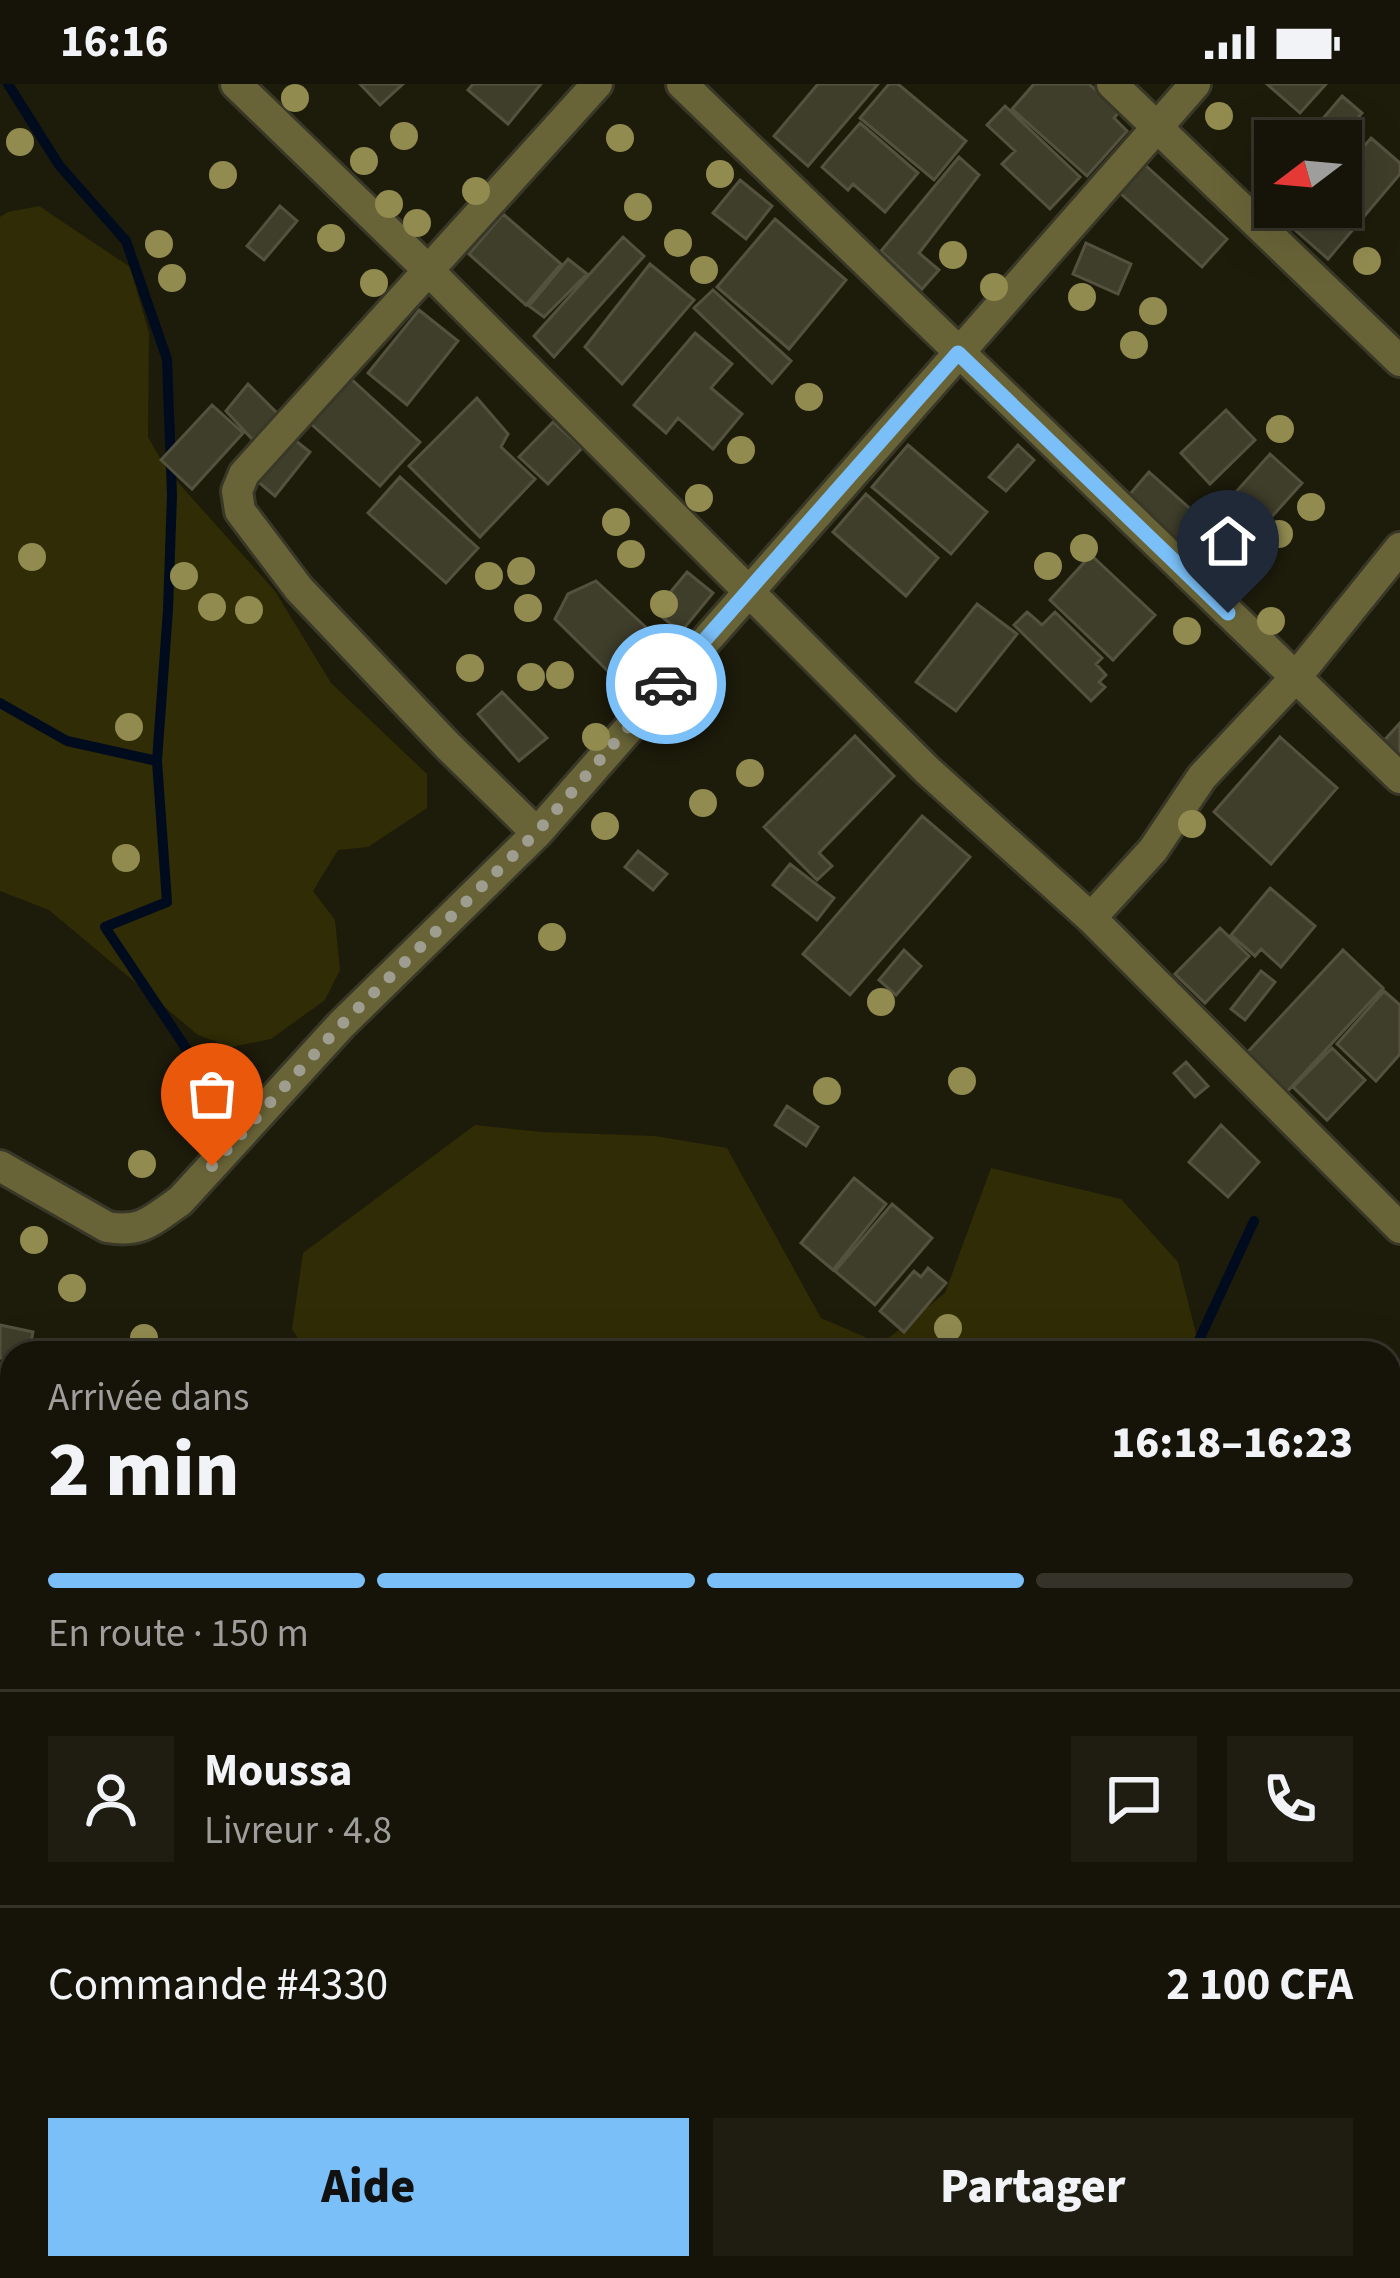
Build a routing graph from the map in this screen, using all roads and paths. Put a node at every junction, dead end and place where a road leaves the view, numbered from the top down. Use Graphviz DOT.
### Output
graph roads {
  1 [pos="236,84"];
  2 [pos="597,84"];
  3 [pos="682,84"];
  4 [pos="1112,84"];
  5 [pos="1195,84"];
  6 [pos="1157,127"];
  7 [pos="428,270"];
  8 [pos="958,353"];
  9 [pos="1400,361"];
  10 [pos="1400,548"];
  11 [pos="748,590"];
  12 [pos="1296,677"];
  13 [pos="1400,778"];
  14 [pos="537,832"];
  15 [pos="1091,918"];
  16 [pos="0,1166"];
  17 [pos="1400,1228"];
  1 -- 7 [label="street"];
  2 -- 7 [label="street"];
  3 -- 8 [label="street"];
  4 -- 6 [label="street"];
  5 -- 6 [label="street"];
  6 -- 8 [label="street"];
  6 -- 9 [label="street"];
  7 -- 11 [label="street"];
  7 -- 14 [label="street"];
  8 -- 11 [label="street"];
  8 -- 12 [label="street"];
  10 -- 12 [label="street"];
  11 -- 14 [label="street"];
  11 -- 15 [label="street"];
  12 -- 13 [label="street"];
  12 -- 15 [label="street"];
  14 -- 16 [label="street"];
  15 -- 17 [label="street"];
}
